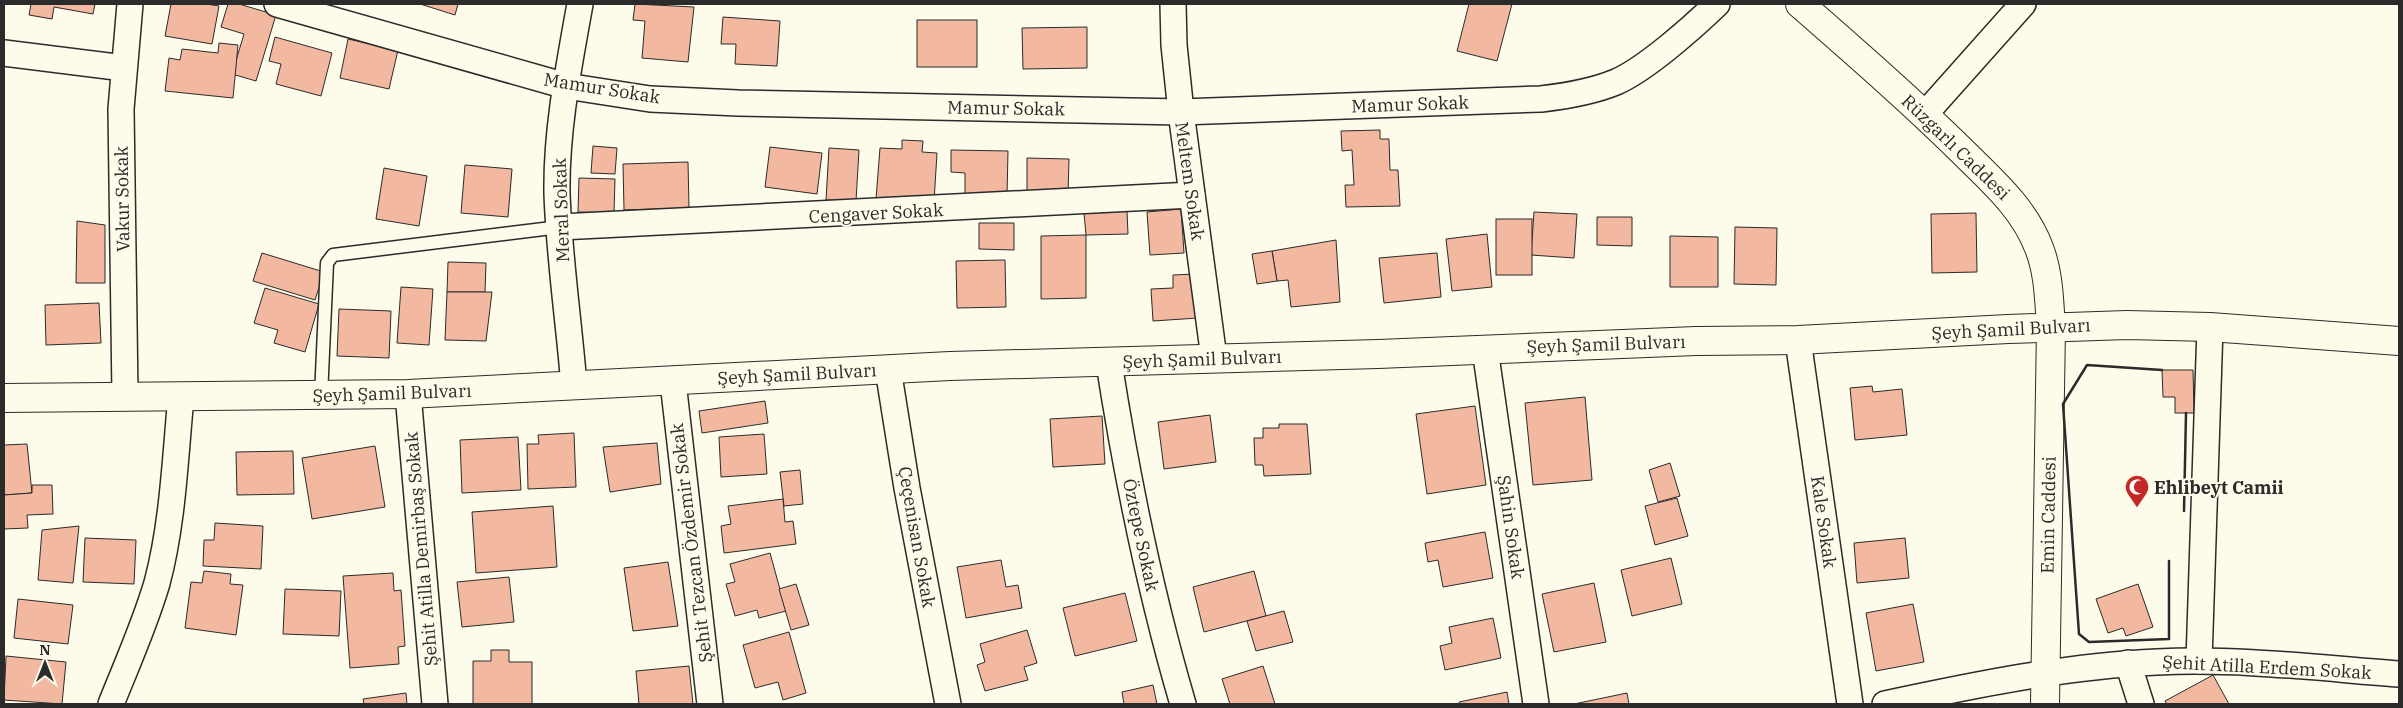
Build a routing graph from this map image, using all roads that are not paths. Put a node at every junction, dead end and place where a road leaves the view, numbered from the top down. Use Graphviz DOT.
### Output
graph roads {
  1 [pos="130,4"];
  2 [pos="277,4"];
  3 [pos="580,4"];
  4 [pos="1173,4"];
  5 [pos="1717,4"];
  6 [pos="1800,4"];
  7 [pos="2023,4"];
  8 [pos="4,53"];
  9 [pos="124,68"];
  10 [pos="566,86"];
  11 [pos="1181,112"];
  12 [pos="1924,114"];
  13 [pos="1192,195"];
  14 [pos="560,228"];
  15 [pos="2051,327"];
  16 [pos="2210,327"];
  17 [pos="1798,340"];
  18 [pos="2399,341"];
  19 [pos="1485,349"];
  20 [pos="1214,358"];
  21 [pos="1109,362"];
  22 [pos="888,369"];
  23 [pos="673,382"];
  24 [pos="574,386"];
  25 [pos="408,394"];
  26 [pos="126,395"];
  27 [pos="321,396"];
  28 [pos="181,397"];
  29 [pos="4,398"];
  30 [pos="2199,661"];
  31 [pos="2128,663"];
  32 [pos="2045,674"];
  33 [pos="2399,674"];
  34 [pos="111,704"];
  35 [pos="435,704"];
  36 [pos="710,704"];
  37 [pos="948,704"];
  38 [pos="1183,704"];
  39 [pos="1536,704"];
  40 [pos="1850,704"];
  41 [pos="1885,704"];
  42 [pos="2045,704"];
  43 [pos="2140,704"];
  1 -- 9 [label="street, Vakur Sokak"];
  2 -- 10 [label="street, Mamur Sokak"];
  3 -- 10 [label="street, Meral Sokak"];
  4 -- 11 [label="street, Meltem Sokak"];
  5 -- 11 [label="street, Mamur Sokak"];
  6 -- 12 [label="main road, Rüzgarlı Caddesi"];
  7 -- 12 [label="street"];
  8 -- 9 [label="street"];
  9 -- 26 [label="street, Vakur Sokak"];
  10 -- 11 [label="street, Mamur Sokak"];
  10 -- 14 [label="street, Meral Sokak"];
  11 -- 13 [label="street, Meltem Sokak"];
  12 -- 15 [label="main road, Rüzgarlı Caddesi"];
  13 -- 14 [label="street, Cengaver Sokak"];
  13 -- 20 [label="street, Meltem Sokak"];
  14 -- 24 [label="street, Meral Sokak"];
  14 -- 27 [label="lane"];
  15 -- 16 [label="main road, Şeyh Şamil Bulvarı"];
  15 -- 17 [label="main road, Şeyh Şamil Bulvarı"];
  15 -- 32 [label="main road, Emin Caddesi"];
  16 -- 18 [label="main road, Şeyh Şamil Bulvarı"];
  16 -- 30 [label="street"];
  17 -- 19 [label="main road, Şeyh Şamil Bulvarı"];
  17 -- 40 [label="street, Kale Sokak"];
  19 -- 20 [label="main road, Şeyh Şamil Bulvarı"];
  19 -- 39 [label="street, Şahin Sokak"];
  20 -- 21 [label="main road, Şeyh Şamil Bulvarı"];
  21 -- 22 [label="main road, Şeyh Şamil Bulvarı"];
  21 -- 38 [label="street, Öztepe Sokak"];
  22 -- 23 [label="main road, Şeyh Şamil Bulvarı"];
  22 -- 37 [label="street, Çeçenisan Sokak"];
  23 -- 24 [label="main road, Şeyh Şamil Bulvarı"];
  23 -- 36 [label="street, Şehit Tezcan Özdemir Sokak"];
  24 -- 25 [label="main road, Şeyh Şamil Bulvarı"];
  25 -- 27 [label="main road, Şeyh Şamil Bulvarı"];
  25 -- 35 [label="street, Şehit Atilla Demirbaş Sokak"];
  26 -- 28 [label="main road, Şeyh Şamil Bulvarı"];
  26 -- 29 [label="main road, Şeyh Şamil Bulvarı"];
  27 -- 28 [label="main road, Şeyh Şamil Bulvarı"];
  28 -- 34 [label="street"];
  30 -- 31 [label="street, Şehit Atilla Erdem Sokak"];
  30 -- 33 [label="street, Şehit Atilla Erdem Sokak"];
  31 -- 32 [label="street, Şehit Atilla Erdem Sokak"];
  31 -- 43 [label="street"];
  32 -- 41 [label="street, Şehit Atilla Erdem Sokak"];
  32 -- 42 [label="main road, Emin Caddesi"];
}
